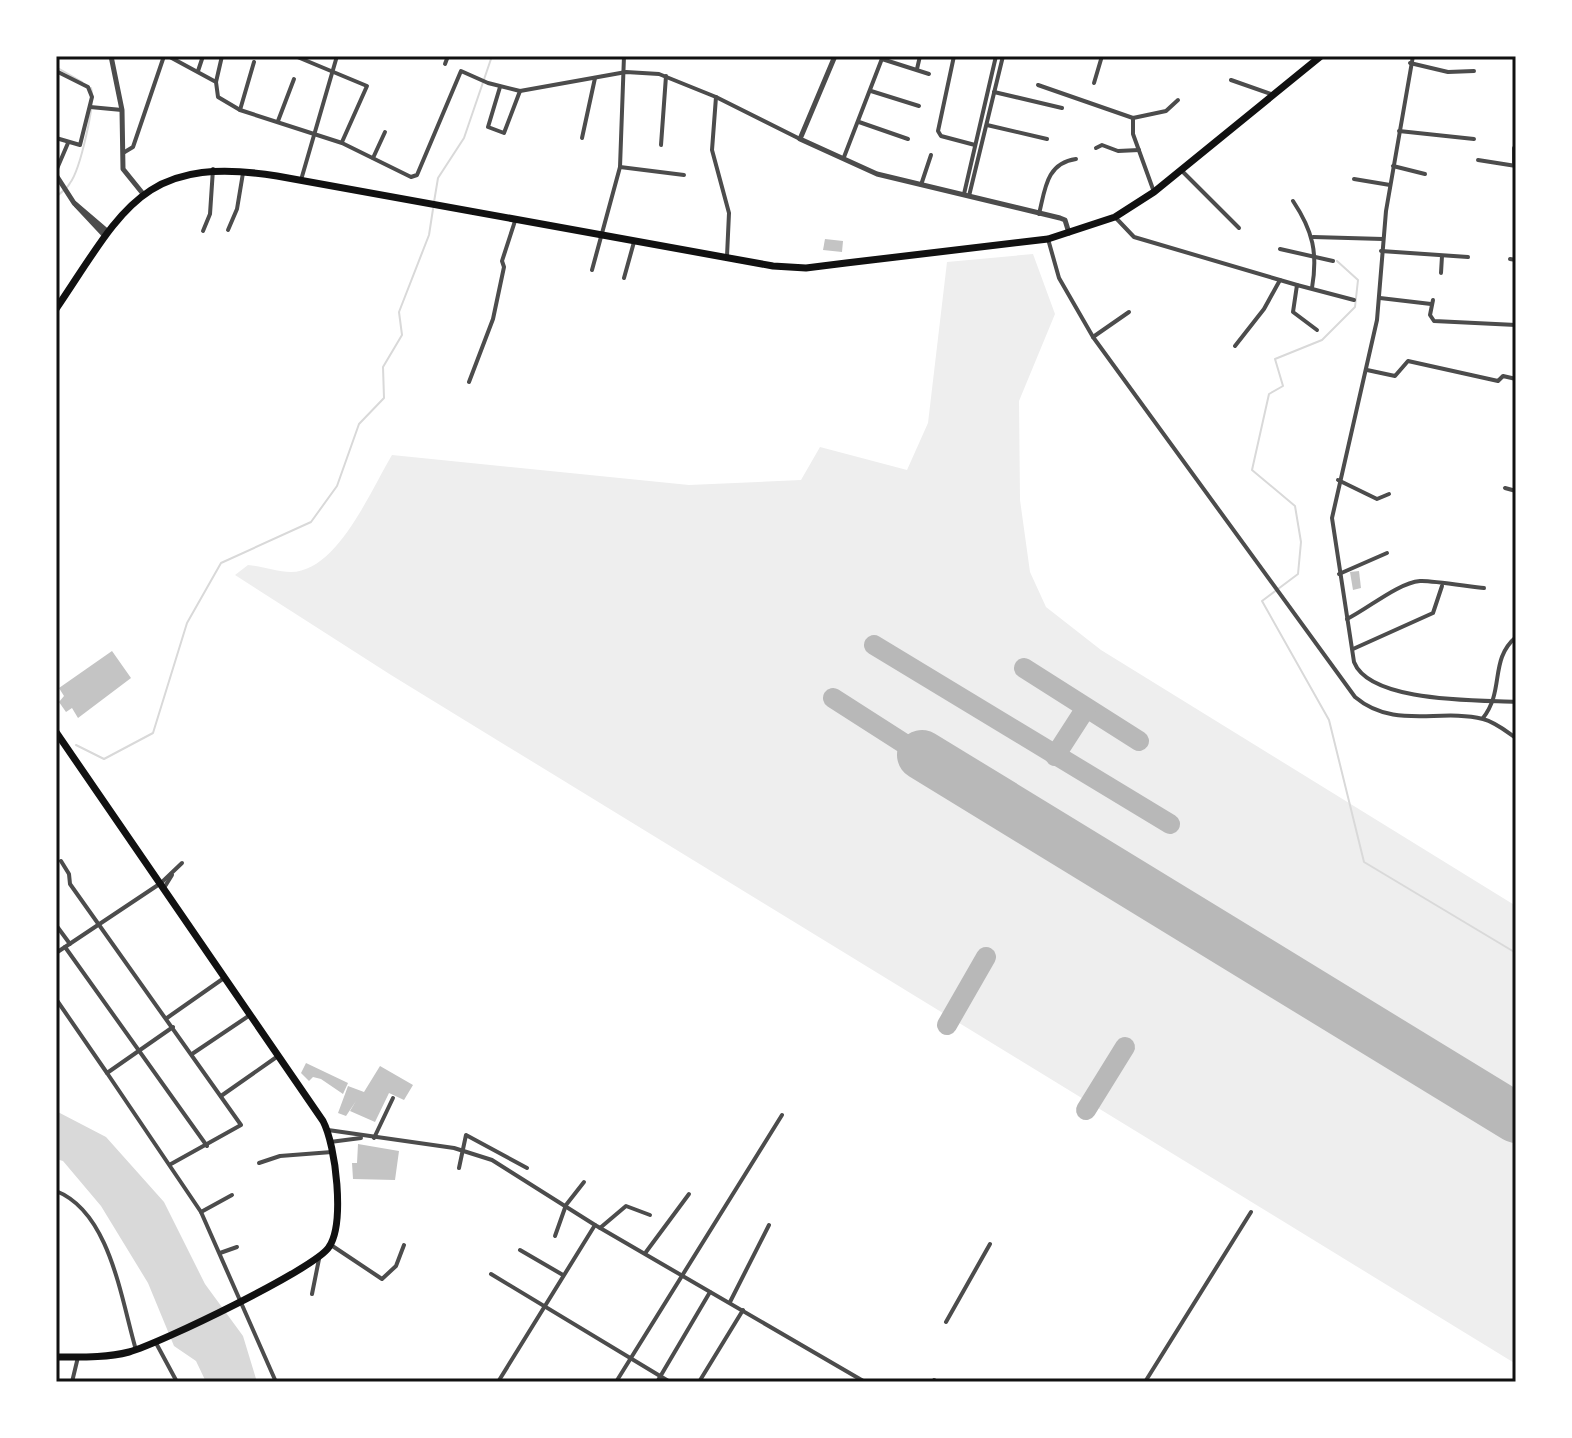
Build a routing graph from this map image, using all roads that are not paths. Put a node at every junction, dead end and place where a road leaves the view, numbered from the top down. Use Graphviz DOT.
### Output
graph roads {
  1 [pos="111,56"];
  2 [pos="166,56"];
  3 [pos="203,56"];
  4 [pos="222,56"];
  5 [pos="295,56"];
  6 [pos="337,56"];
  7 [pos="448,56"];
  8 [pos="624,56"];
  9 [pos="835,56"];
  10 [pos="920,56"];
  11 [pos="954,56"];
  12 [pos="996,56"];
  13 [pos="1003,56"];
  14 [pos="1102,56"];
  15 [pos="1321,56"];
  16 [pos="1413,56"];
  17 [pos="882,57"];
  18 [pos="254,62"];
  19 [pos="1410,63"];
  20 [pos="445,64"];
  21 [pos="333,69"];
  22 [pos="917,69"];
  23 [pos="56,71"];
  24 [pos="198,71"];
  25 [pos="1474,71"];
  26 [pos="626,72"];
  27 [pos="929,74"];
  28 [pos="666,76"];
  29 [pos="595,78"];
  30 [pos="294,79"];
  31 [pos="1231,80"];
  32 [pos="216,82"];
  33 [pos="1094,83"];
  34 [pos="1038,85"];
  35 [pos="500,87"];
  36 [pos="520,91"];
  37 [pos="871,91"];
  38 [pos="991,92"];
  39 [pos="1274,95"];
  40 [pos="716,97"];
  41 [pos="1178,100"];
  42 [pos="919,106"];
  43 [pos="91,107"];
  44 [pos="1062,108"];
  45 [pos="122,110"];
  46 [pos="240,110"];
  47 [pos="1133,118"];
  48 [pos="278,121"];
  49 [pos="859,122"];
  50 [pos="987,125"];
  51 [pos="312,131"];
  52 [pos="1399,131"];
  53 [pos="385,132"];
  54 [pos="56,138"];
  55 [pos="582,138"];
  56 [pos="800,139"];
  57 [pos="908,139"];
  58 [pos="1047,139"];
  59 [pos="1474,139"];
  60 [pos="68,143"];
  61 [pos="342,143"];
  62 [pos="661,145"];
  63 [pos="978,146"];
  64 [pos="1096,148"];
  65 [pos="1514,148"];
  66 [pos="1139,150"];
  67 [pos="123,153"];
  68 [pos="931,155"];
  69 [pos="844,157"];
  70 [pos="373,158"];
  71 [pos="1076,159"];
  72 [pos="1478,160"];
  73 [pos="1393,166"];
  74 [pos="1515,166"];
  75 [pos="620,167"];
  76 [pos="213,169"];
  77 [pos="244,170"];
  78 [pos="1181,170"];
  79 [pos="56,173"];
  80 [pos="1425,174"];
  81 [pos="684,175"];
  82 [pos="1354,179"];
  83 [pos="301,180"];
  84 [pos="59,185"];
  85 [pos="921,185"];
  86 [pos="1390,185"];
  87 [pos="1154,192"];
  88 [pos="144,195"];
  89 [pos="966,195"];
  90 [pos="1293,201"];
  91 [pos="1039,214"];
  92 [pos="1115,217"];
  93 [pos="516,219"];
  94 [pos="1239,228"];
  95 [pos="228,230"];
  96 [pos="203,231"];
  97 [pos="106,234"];
  98 [pos="601,234"];
  99 [pos="1069,234"];
  100 [pos="1313,237"];
  101 [pos="1048,239"];
  102 [pos="1383,239"];
  103 [pos="634,242"];
  104 [pos="1280,249"];
  105 [pos="1381,251"];
  106 [pos="1442,256"];
  107 [pos="1468,257"];
  108 [pos="727,258"];
  109 [pos="1317,258"];
  110 [pos="1333,261"];
  111 [pos="592,270"];
  112 [pos="1441,273"];
  113 [pos="624,278"];
  114 [pos="1280,280"];
  115 [pos="1297,285"];
  116 [pos="1312,288"];
  117 [pos="1380,298"];
  118 [pos="1354,300"];
  119 [pos="56,309"];
  120 [pos="1129,312"];
  121 [pos="1516,325"];
  122 [pos="1317,330"];
  123 [pos="1093,337"];
  124 [pos="1235,346"];
  125 [pos="1367,370"];
  126 [pos="1516,379"];
  127 [pos="469,382"];
  128 [pos="1338,480"];
  129 [pos="1505,488"];
  130 [pos="1516,491"];
  131 [pos="1389,494"];
  132 [pos="1387,553"];
  133 [pos="1339,574"];
  134 [pos="1443,585"];
  135 [pos="1484,588"];
  136 [pos="1347,619"];
  137 [pos="1516,637"];
  138 [pos="1353,649"];
  139 [pos="1496,701"];
  140 [pos="1516,702"];
  141 [pos="1483,719"];
  142 [pos="56,732"];
  143 [pos="1516,738"];
  144 [pos="61,861"];
  145 [pos="182,863"];
  146 [pos="163,885"];
  147 [pos="98,924"];
  148 [pos="56,925"];
  149 [pos="67,946"];
  150 [pos="56,953"];
  151 [pos="226,977"];
  152 [pos="56,999"];
  153 [pos="252,1014"];
  154 [pos="167,1018"];
  155 [pos="173,1027"];
  156 [pos="140,1051"];
  157 [pos="192,1054"];
  158 [pos="280,1055"];
  159 [pos="107,1073"];
  160 [pos="221,1096"];
  161 [pos="393,1098"];
  162 [pos="782,1115"];
  163 [pos="328,1130"];
  164 [pos="363,1137"];
  165 [pos="374,1138"];
  166 [pos="207,1146"];
  167 [pos="331,1147"];
  168 [pos="460,1150"];
  169 [pos="259,1163"];
  170 [pos="171,1164"];
  171 [pos="459,1168"];
  172 [pos="527,1168"];
  173 [pos="584,1182"];
  174 [pos="56,1191"];
  175 [pos="689,1194"];
  176 [pos="232,1195"];
  177 [pos="566,1205"];
  178 [pos="201,1212"];
  179 [pos="1251,1212"];
  180 [pos="650,1215"];
  181 [pos="769,1225"];
  182 [pos="598,1227"];
  183 [pos="555,1236"];
  184 [pos="990,1244"];
  185 [pos="331,1245"];
  186 [pos="404,1245"];
  187 [pos="237,1247"];
  188 [pos="520,1250"];
  189 [pos="646,1252"];
  190 [pos="220,1253"];
  191 [pos="319,1259"];
  192 [pos="491,1274"];
  193 [pos="563,1275"];
  194 [pos="682,1275"];
  195 [pos="710,1292"];
  196 [pos="312,1294"];
  197 [pos="239,1301"];
  198 [pos="730,1302"];
  199 [pos="543,1306"];
  200 [pos="743,1310"];
  201 [pos="946,1322"];
  202 [pos="157,1340"];
  203 [pos="136,1350"];
  204 [pos="631,1356"];
  205 [pos="56,1357"];
  206 [pos="78,1357"];
  207 [pos="661,1376"];
  208 [pos="72,1382"];
  209 [pos="177,1382"];
  210 [pos="276,1382"];
  211 [pos="498,1382"];
  212 [pos="616,1382"];
  213 [pos="657,1382"];
  214 [pos="670,1382"];
  215 [pos="699,1382"];
  216 [pos="865,1382"];
  217 [pos="1145,1382"];
  1 -- 45 [label="street"];
  2 -- 24 [label="street"];
  2 -- 67 [label="street"];
  3 -- 24 [label="street"];
  4 -- 32 [label="street"];
  5 -- 21 [label="street"];
  6 -- 21 [label="street"];
  7 -- 20 [label="street"];
  8 -- 26 [label="street"];
  9 -- 56 [label="street"];
  10 -- 22 [label="street"];
  11 -- 63 [label="street"];
  12 -- 38 [label="street"];
  13 -- 38 [label="street"];
  14 -- 33 [label="street"];
  15 -- 39 [label="main road"];
  16 -- 19 [label="street"];
  17 -- 22 [label="street"];
  17 -- 37 [label="street"];
  18 -- 46 [label="street"];
  19 -- 25 [label="street"];
  19 -- 52 [label="street"];
  21 -- 51 [label="street"];
  21 -- 61 [label="street"];
  22 -- 27 [label="street"];
  23 -- 43 [label="street"];
  24 -- 32 [label="street"];
  26 -- 28 [label="street"];
  26 -- 29 [label="street"];
  26 -- 75 [label="street"];
  28 -- 40 [label="street"];
  28 -- 62 [label="street"];
  29 -- 36 [label="street"];
  29 -- 55 [label="street"];
  30 -- 48 [label="street"];
  31 -- 39 [label="street"];
  32 -- 46 [label="street"];
  34 -- 47 [label="street"];
  35 -- 36 [label="street"];
  35 -- 36 [label="street"];
  35 -- 70 [label="street"];
  37 -- 42 [label="street"];
  37 -- 49 [label="street"];
  38 -- 44 [label="street"];
  38 -- 50 [label="street"];
  38 -- 63 [label="street"];
  39 -- 78 [label="main road"];
  40 -- 56 [label="street"];
  40 -- 108 [label="street"];
  41 -- 47 [label="street"];
  43 -- 45 [label="street"];
  43 -- 60 [label="street"];
  45 -- 67 [label="street"];
  46 -- 48 [label="street"];
  47 -- 66 [label="street"];
  48 -- 51 [label="street"];
  49 -- 57 [label="street"];
  49 -- 69 [label="street"];
  50 -- 58 [label="street"];
  50 -- 63 [label="street"];
  51 -- 61 [label="street"];
  51 -- 83 [label="street"];
  52 -- 59 [label="street"];
  52 -- 73 [label="street"];
  53 -- 70 [label="street"];
  54 -- 60 [label="street"];
  56 -- 69 [label="street"];
  60 -- 79 [label="street"];
  61 -- 70 [label="street"];
  63 -- 89 [label="street"];
  64 -- 66 [label="street"];
  65 -- 74 [label="street"];
  66 -- 87 [label="street"];
  67 -- 88 [label="street"];
  68 -- 85 [label="street"];
  69 -- 85 [label="street"];
  71 -- 91 [label="street"];
  72 -- 74 [label="street"];
  73 -- 80 [label="street"];
  73 -- 86 [label="street"];
  75 -- 81 [label="street"];
  75 -- 98 [label="street"];
  76 -- 77 [label="main road"];
  76 -- 88 [label="main road"];
  76 -- 96 [label="street"];
  77 -- 83 [label="main road"];
  77 -- 95 [label="street"];
  78 -- 87 [label="main road"];
  78 -- 94 [label="street"];
  79 -- 84 [label="street"];
  82 -- 86 [label="street"];
  83 -- 93 [label="main road"];
  84 -- 97 [label="street"];
  85 -- 89 [label="street"];
  86 -- 102 [label="street"];
  87 -- 92 [label="main road"];
  88 -- 97 [label="main road"];
  89 -- 91 [label="street"];
  90 -- 100 [label="street"];
  91 -- 99 [label="street"];
  92 -- 99 [label="main road"];
  92 -- 114 [label="street"];
  93 -- 98 [label="main road"];
  93 -- 127 [label="street"];
  97 -- 119 [label="main road"];
  98 -- 103 [label="main road"];
  98 -- 111 [label="street"];
  99 -- 101 [label="main road"];
  100 -- 102 [label="street"];
  100 -- 109 [label="street"];
  101 -- 108 [label="main road"];
  101 -- 123 [label="street"];
  102 -- 105 [label="street"];
  103 -- 108 [label="main road"];
  103 -- 113 [label="street"];
  104 -- 109 [label="street"];
  105 -- 106 [label="street"];
  105 -- 117 [label="street"];
  106 -- 107 [label="street"];
  106 -- 112 [label="street"];
  109 -- 110 [label="street"];
  109 -- 116 [label="street"];
  114 -- 115 [label="street"];
  114 -- 124 [label="street"];
  115 -- 116 [label="street"];
  115 -- 122 [label="street"];
  116 -- 118 [label="street"];
  117 -- 121 [label="street"];
  117 -- 125 [label="street"];
  120 -- 123 [label="street"];
  123 -- 141 [label="street"];
  125 -- 126 [label="street"];
  125 -- 128 [label="street"];
  128 -- 131 [label="street"];
  128 -- 133 [label="street"];
  129 -- 130 [label="street"];
  132 -- 133 [label="street"];
  133 -- 136 [label="street"];
  134 -- 135 [label="street"];
  134 -- 136 [label="street"];
  134 -- 138 [label="street"];
  136 -- 138 [label="street"];
  137 -- 139 [label="street"];
  138 -- 139 [label="street"];
  139 -- 140 [label="street"];
  139 -- 141 [label="street"];
  141 -- 143 [label="street"];
  142 -- 146 [label="main road"];
  144 -- 147 [label="street"];
  145 -- 146 [label="street"];
  146 -- 147 [label="street"];
  146 -- 151 [label="main road"];
  147 -- 149 [label="street"];
  147 -- 154 [label="street"];
  148 -- 149 [label="street"];
  149 -- 150 [label="street"];
  149 -- 156 [label="street"];
  151 -- 153 [label="main road"];
  151 -- 154 [label="street"];
  152 -- 159 [label="street"];
  153 -- 157 [label="street"];
  153 -- 158 [label="main road"];
  154 -- 155 [label="street"];
  155 -- 156 [label="street"];
  155 -- 157 [label="street"];
  156 -- 159 [label="street"];
  156 -- 166 [label="street"];
  157 -- 160 [label="street"];
  158 -- 160 [label="street"];
  158 -- 163 [label="main road"];
  159 -- 170 [label="street"];
  160 -- 166 [label="street"];
  161 -- 165 [label="street"];
  162 -- 194 [label="street"];
  163 -- 164 [label="street"];
  163 -- 167 [label="main road"];
  164 -- 165 [label="street"];
  164 -- 167 [label="street"];
  165 -- 168 [label="street"];
  166 -- 170 [label="street"];
  167 -- 169 [label="street"];
  167 -- 185 [label="main road"];
  168 -- 171 [label="street"];
  168 -- 172 [label="street"];
  168 -- 177 [label="street"];
  170 -- 178 [label="street"];
  173 -- 177 [label="street"];
  174 -- 203 [label="street"];
  175 -- 189 [label="street"];
  176 -- 178 [label="street"];
  177 -- 182 [label="street"];
  177 -- 183 [label="street"];
  178 -- 190 [label="street"];
  179 -- 217 [label="street"];
  180 -- 182 [label="street"];
  181 -- 198 [label="street"];
  182 -- 189 [label="street"];
  182 -- 193 [label="street"];
  184 -- 201 [label="street"];
  185 -- 186 [label="street"];
  185 -- 191 [label="main road"];
  187 -- 190 [label="street"];
  188 -- 193 [label="street"];
  189 -- 194 [label="street"];
  190 -- 197 [label="street"];
  191 -- 196 [label="street"];
  191 -- 197 [label="main road"];
  192 -- 199 [label="street"];
  193 -- 199 [label="street"];
  194 -- 195 [label="street"];
  194 -- 204 [label="street"];
  195 -- 198 [label="street"];
  195 -- 207 [label="street"];
  197 -- 202 [label="main road"];
  197 -- 210 [label="street"];
  198 -- 200 [label="street"];
  199 -- 204 [label="street"];
  199 -- 211 [label="street"];
  200 -- 215 [label="street"];
  200 -- 216 [label="street"];
  202 -- 203 [label="main road"];
  202 -- 209 [label="street"];
  203 -- 206 [label="main road"];
  204 -- 207 [label="street"];
  204 -- 212 [label="street"];
  205 -- 206 [label="main road"];
  206 -- 208 [label="street"];
  207 -- 213 [label="street"];
  207 -- 214 [label="street"];
}
